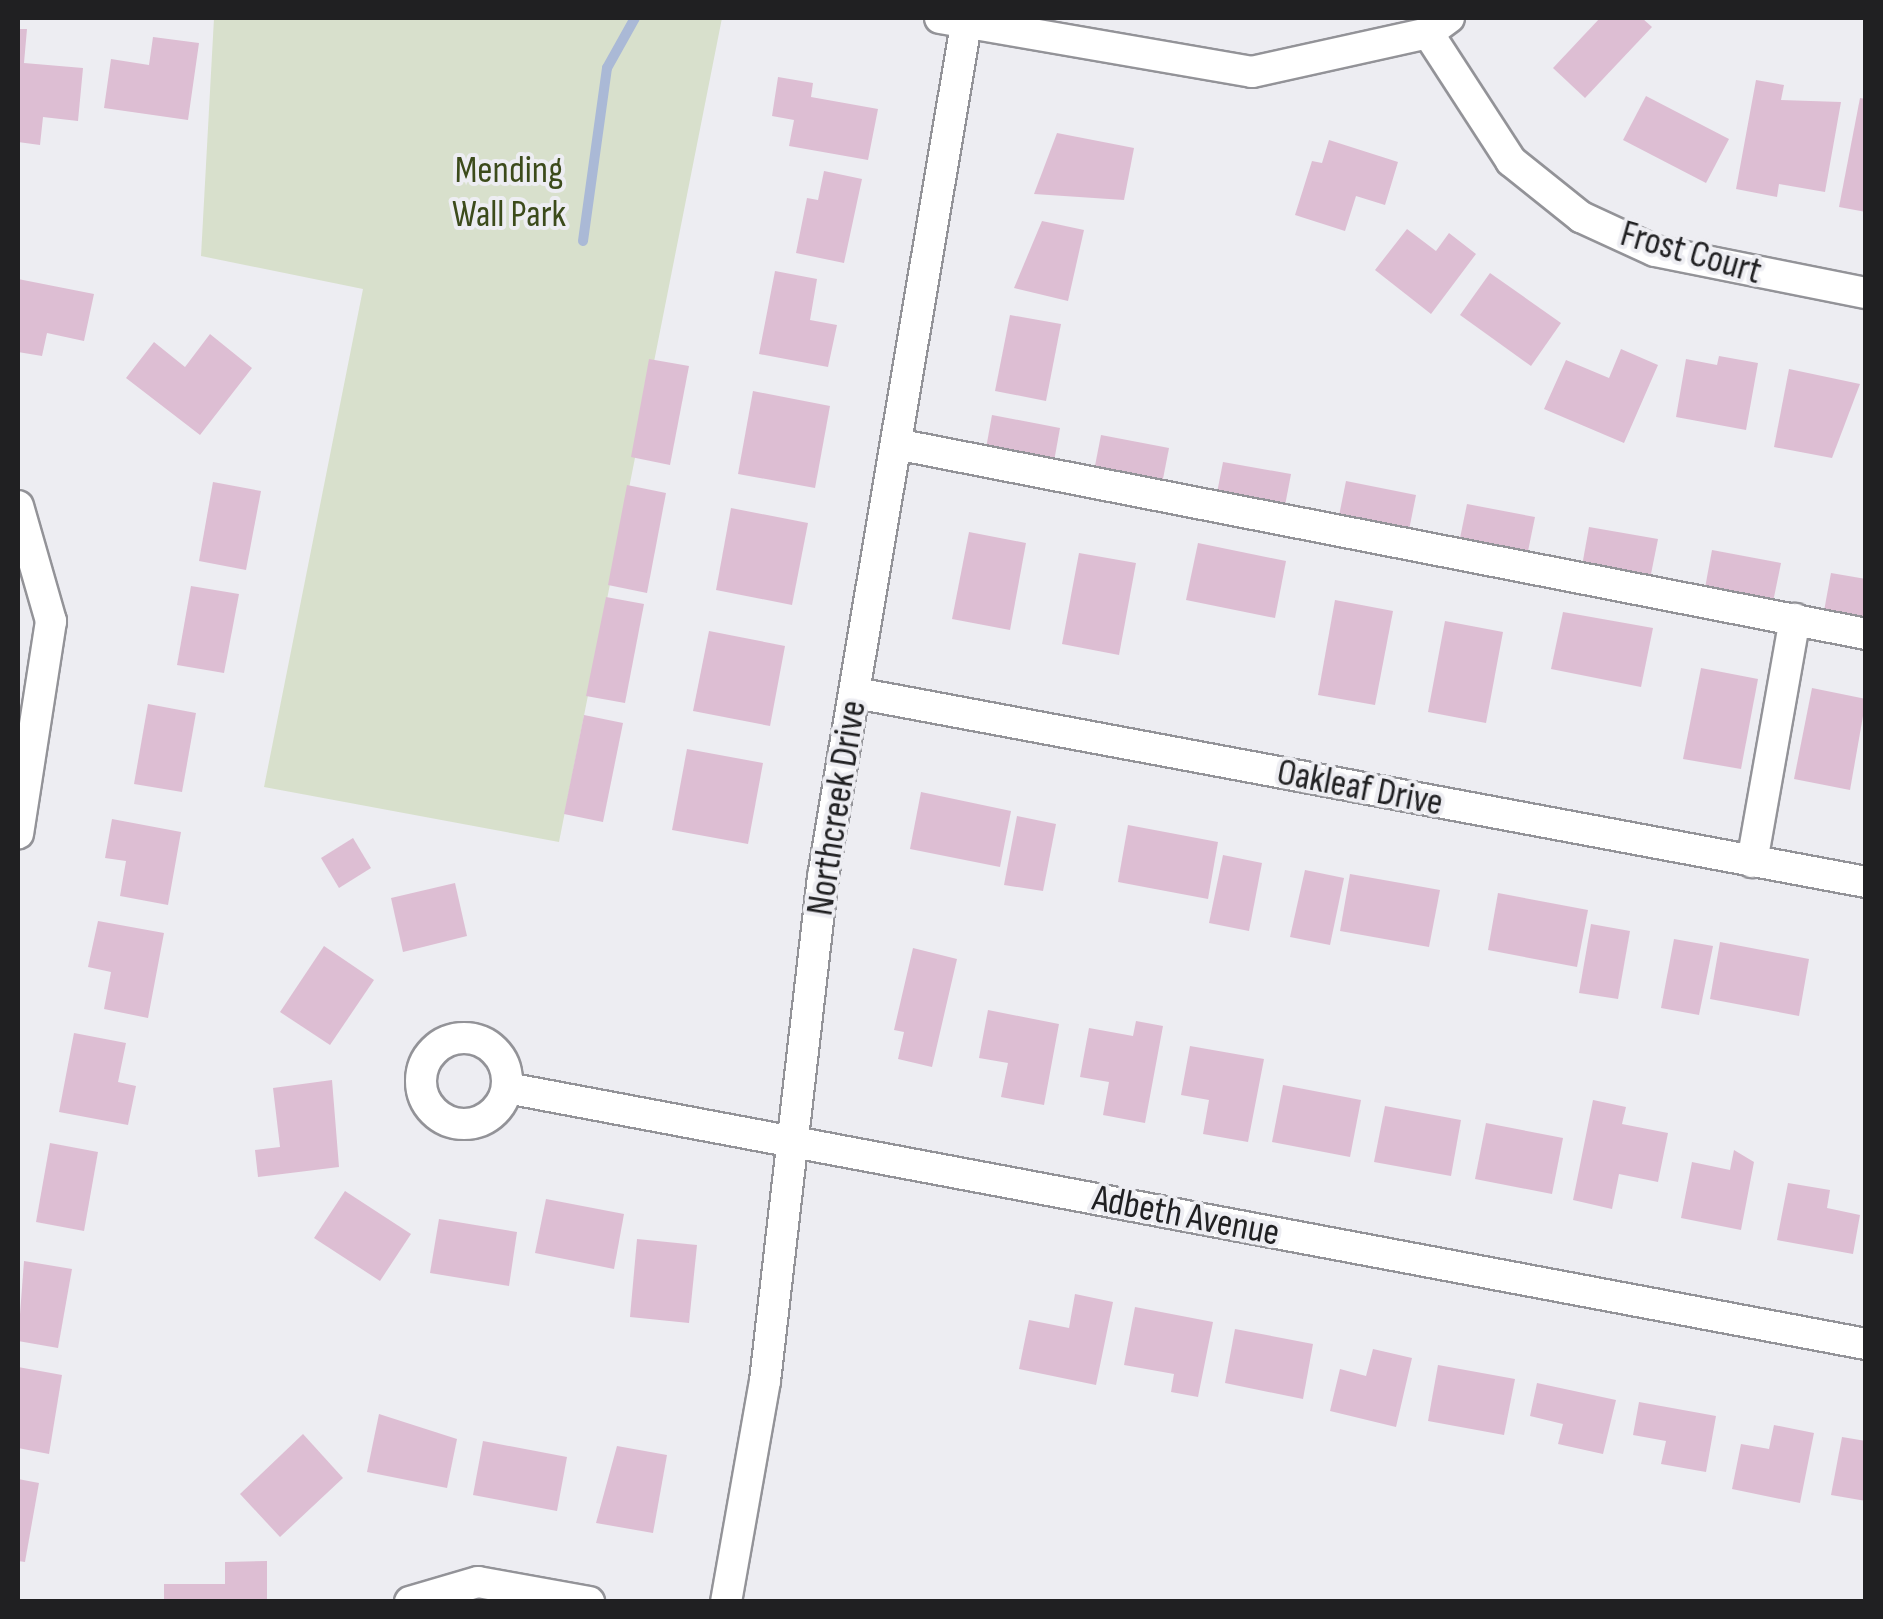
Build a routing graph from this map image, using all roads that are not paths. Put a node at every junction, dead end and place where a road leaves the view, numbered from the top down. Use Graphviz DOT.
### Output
graph roads {
  1 [pos="958,19"];
  2 [pos="1438,25"];
  3 [pos="1866,293"];
  4 [pos="896,444"];
  5 [pos="18,506"];
  6 [pos="1795,619"];
  7 [pos="1866,634"];
  8 [pos="856,693"];
  9 [pos="18,833"];
  10 [pos="1752,862"];
  11 [pos="1866,882"];
  12 [pos="507,1088"];
  13 [pos="792,1142"];
  14 [pos="1866,1344"];
  15 [pos="410,1602"];
  16 [pos="589,1602"];
  17 [pos="726,1602"];
  1 -- 2 [label="street"];
  1 -- 4 [label="street, Northcreek Drive"];
  2 -- 3 [label="street, Frost Court"];
  4 -- 6 [label="street"];
  4 -- 8 [label="street, Northcreek Drive"];
  5 -- 9 [label="street"];
  6 -- 7 [label="street"];
  6 -- 10 [label="street"];
  8 -- 10 [label="street, Oakleaf Drive"];
  8 -- 13 [label="street, Northcreek Drive"];
  10 -- 11 [label="street, Oakleaf Drive"];
  12 -- 13 [label="street, Adbeth Avenue"];
  13 -- 14 [label="street, Adbeth Avenue"];
  13 -- 17 [label="street, Northcreek Drive"];
  15 -- 16 [label="street"];
}
